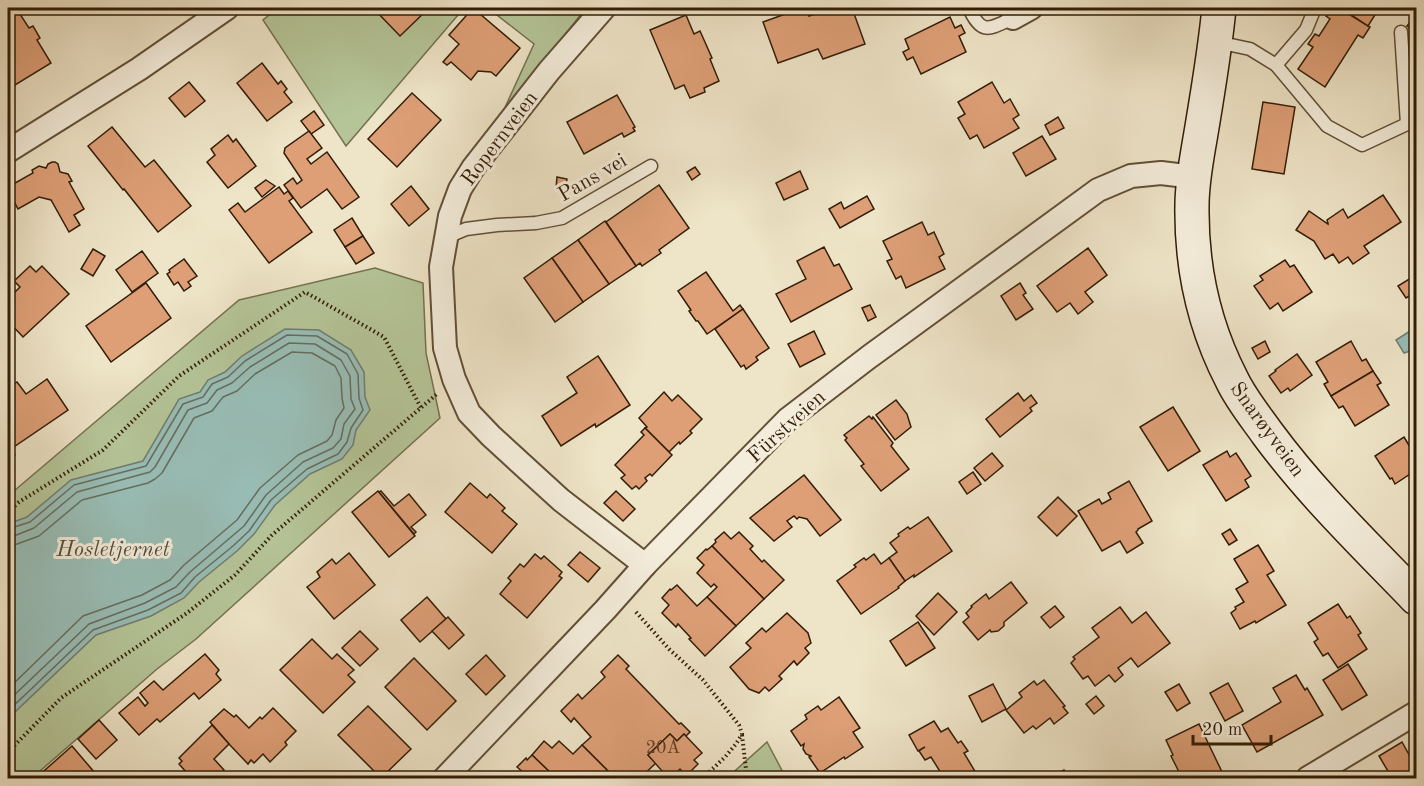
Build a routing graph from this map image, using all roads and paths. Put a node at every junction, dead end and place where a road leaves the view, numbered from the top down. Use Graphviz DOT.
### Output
graph roads {
  1 [pos="227,8"];
  2 [pos="604,8"];
  3 [pos="969,8"];
  4 [pos="1219,8"];
  5 [pos="1315,8"];
  6 [pos="1022,13"];
  7 [pos="1401,32"];
  8 [pos="1215,42"];
  9 [pos="1276,65"];
  10 [pos="8,151"];
  11 [pos="651,166"];
  12 [pos="1194,177"];
  13 [pos="447,237"];
  14 [pos="454,379"];
  15 [pos="421,408"];
  16 [pos="8,512"];
  17 [pos="645,565"];
  18 [pos="619,594"];
  19 [pos="1416,598"];
  20 [pos="1416,713"];
  21 [pos="742,735"];
  22 [pos="8,752"];
  23 [pos="445,778"];
  24 [pos="703,778"];
  25 [pos="747,778"];
  26 [pos="1308,778"];
  1 -- 10 [label="street"];
  2 -- 13 [label="street, Ropernveien"];
  3 -- 6 [label="lane"];
  4 -- 8 [label="street, Snarøyveien"];
  5 -- 9 [label="lane"];
  7 -- 9 [label="lane"];
  8 -- 9 [label="lane"];
  8 -- 12 [label="street, Snarøyveien"];
  11 -- 13 [label="lane, Pans vei"];
  12 -- 17 [label="street, Fürstveien"];
  12 -- 19 [label="street, Snarøyveien"];
  13 -- 14 [label="street, Ropernveien"];
  14 -- 15 [label="path"];
  14 -- 17 [label="street, Ropernveien"];
  15 -- 16 [label="path"];
  15 -- 22 [label="path"];
  17 -- 18 [label="street, Fürstveien"];
  18 -- 21 [label="path"];
  18 -- 23 [label="street, Fürstveien"];
  20 -- 26 [label="street"];
  21 -- 24 [label="path"];
  21 -- 25 [label="path"];
}
